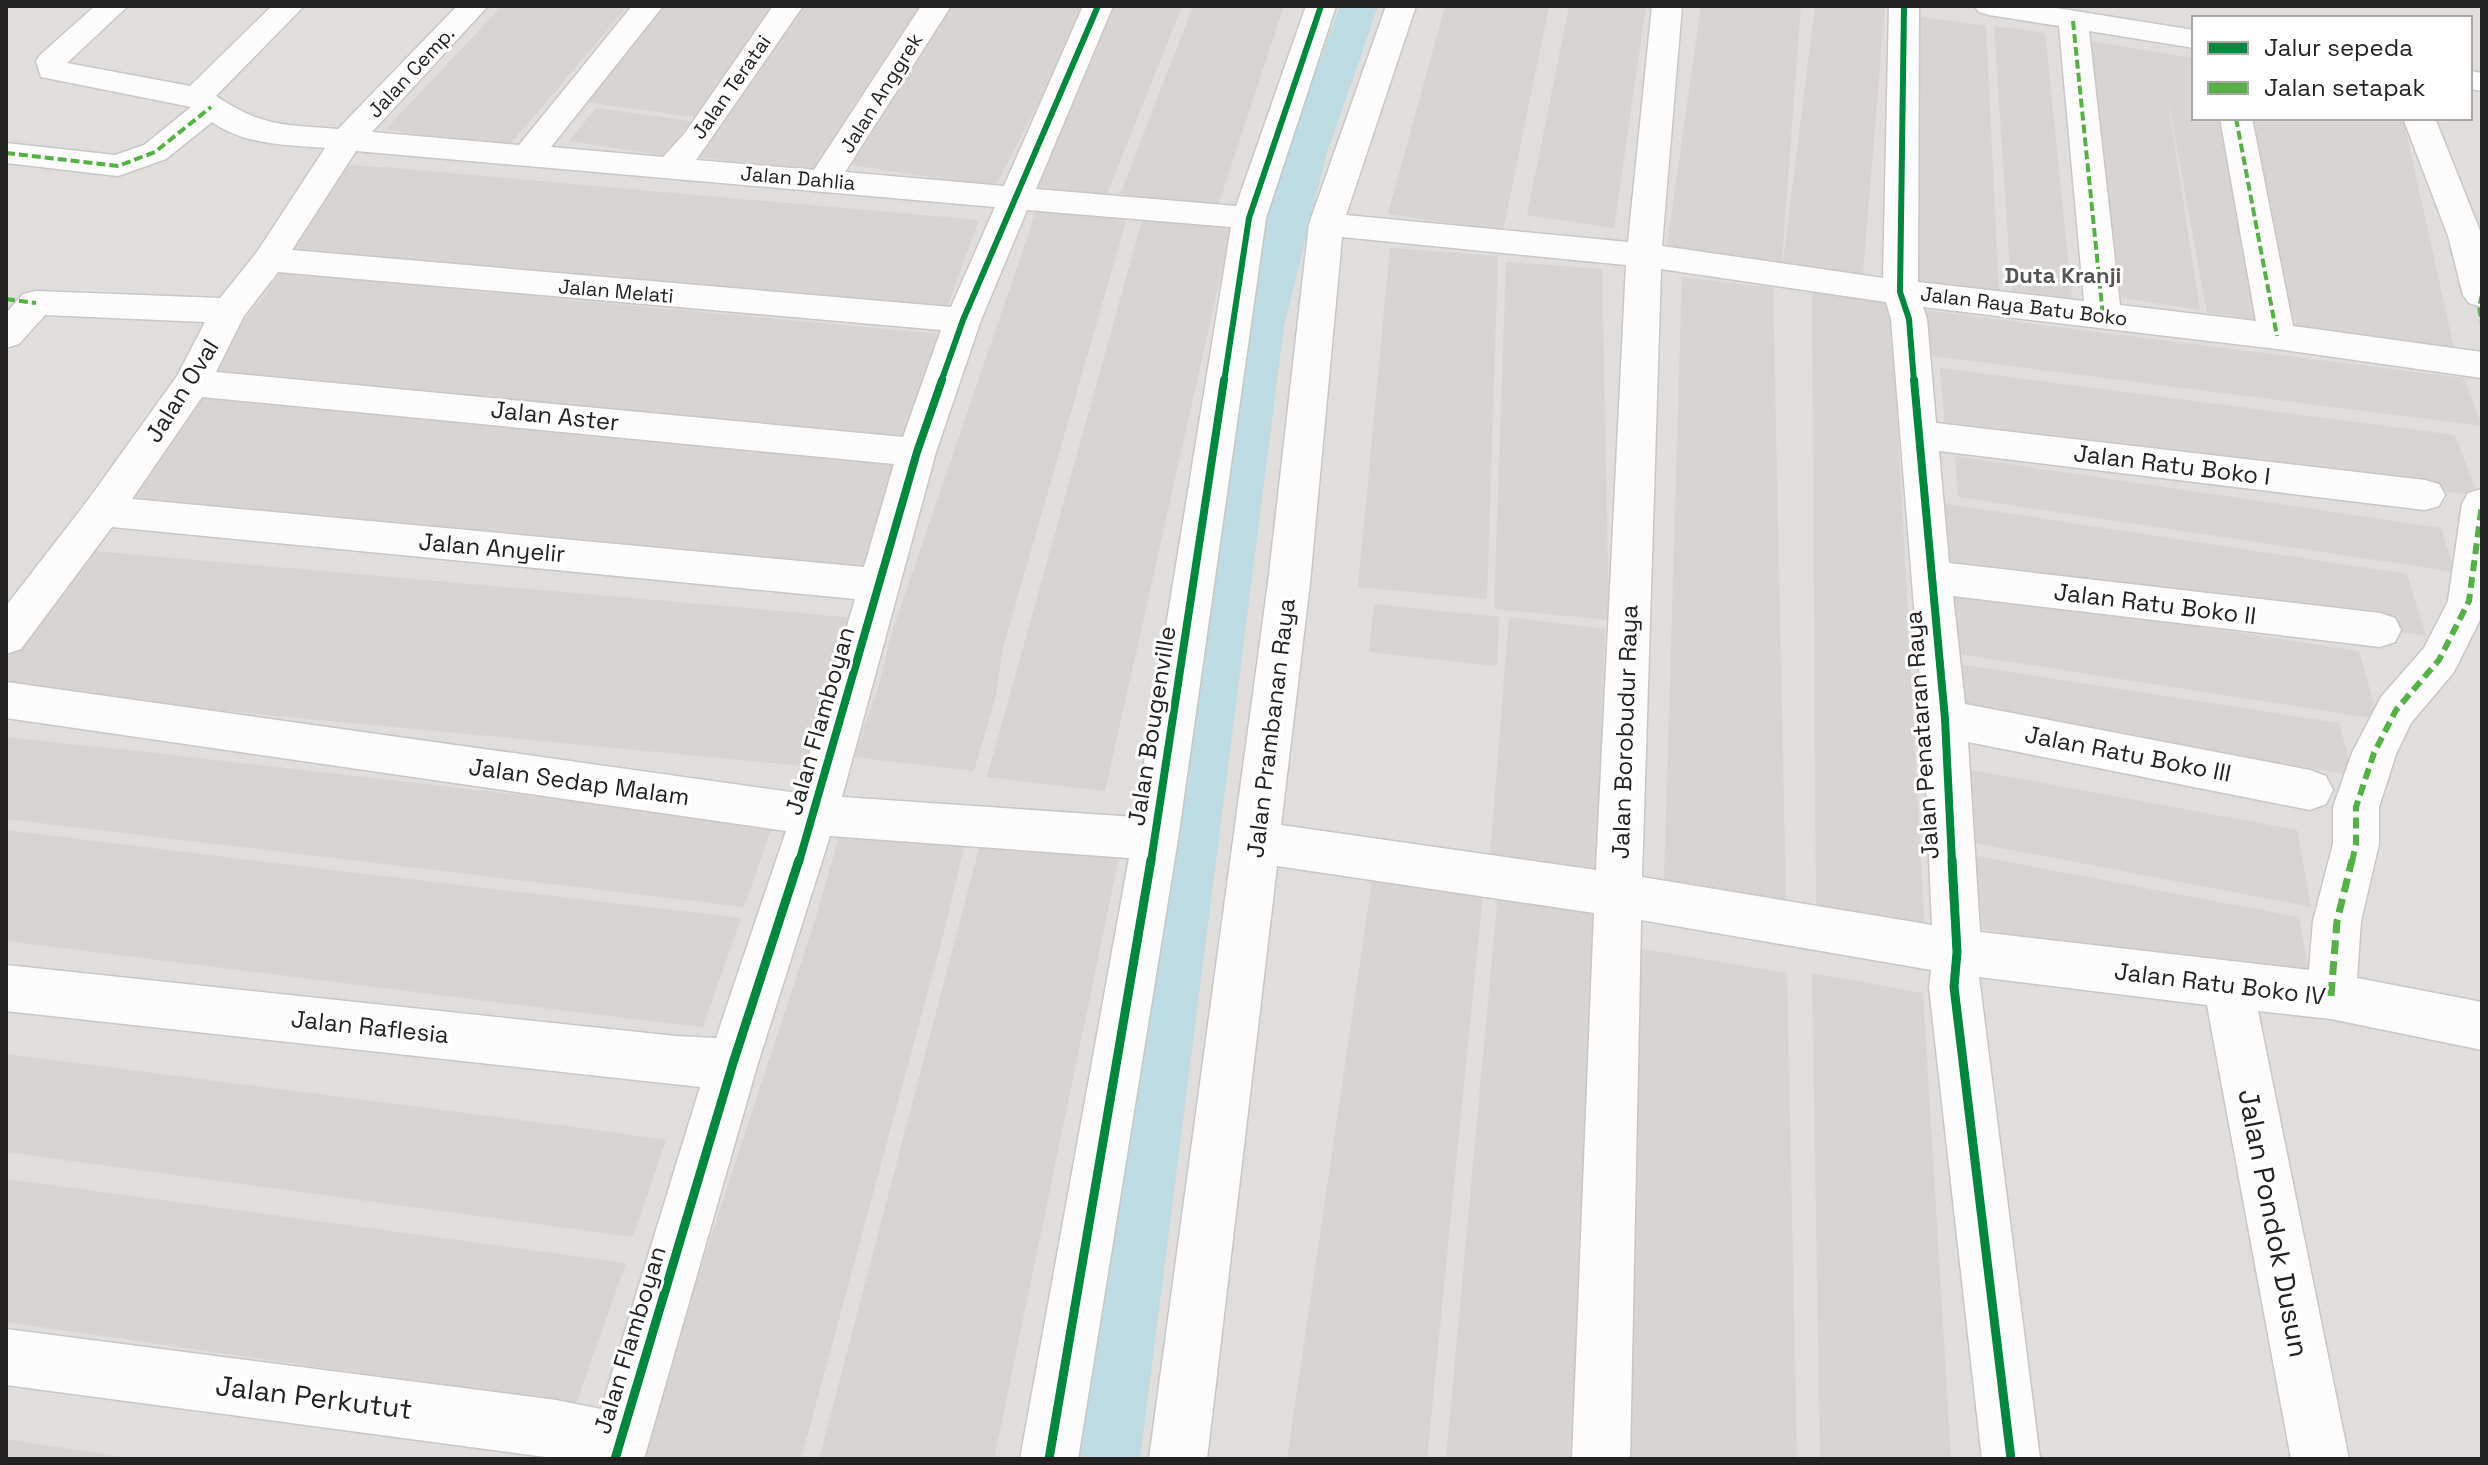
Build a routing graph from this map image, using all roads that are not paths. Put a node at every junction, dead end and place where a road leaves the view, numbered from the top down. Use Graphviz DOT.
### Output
graph roads {
  1 [pos="113,6"];
  2 [pos="289,6"];
  3 [pos="473,6"];
  4 [pos="648,6"];
  5 [pos="788,6"];
  6 [pos="936,6"];
  7 [pos="1098,6"];
  8 [pos="1321,6"];
  9 [pos="1401,6"];
  10 [pos="1667,6"];
  11 [pos="1904,6"];
  12 [pos="1989,6"];
  13 [pos="2073,21"];
  14 [pos="2192,39"];
  15 [pos="204,102"];
  16 [pos="2236,120"];
  17 [pos="2420,120"];
  18 [pos="348,138"];
  19 [pos="6,153"];
  20 [pos="527,156"];
  21 [pos="672,167"];
  22 [pos="824,180"];
  23 [pos="1016,196"];
  24 [pos="1249,218"];
  25 [pos="1326,224"];
  26 [pos="1644,255"];
  27 [pos="269,260"];
  28 [pos="1900,292"];
  29 [pos="21,301"];
  30 [pos="2482,304"];
  31 [pos="229,311"];
  32 [pos="2103,316"];
  33 [pos="963,320"];
  34 [pos="6,335"];
  35 [pos="2277,336"];
  36 [pos="2482,365"];
  37 [pos="192,383"];
  38 [pos="1919,435"];
  39 [pos="917,452"];
  40 [pos="2425,495"];
  41 [pos="102,511"];
  42 [pos="2481,528"];
  43 [pos="1930,577"];
  44 [pos="881,585"];
  45 [pos="2380,630"];
  46 [pos="6,637"];
  47 [pos="6,700"];
  48 [pos="1945,719"];
  49 [pos="2310,790"];
  50 [pos="814,815"];
  51 [pos="1155,839"];
  52 [pos="1256,842"];
  53 [pos="1618,895"];
  54 [pos="1957,952"];
  55 [pos="2228,986"];
  56 [pos="6,988"];
  57 [pos="2331,996"];
  58 [pos="2482,1026"];
  59 [pos="733,1063"];
  60 [pos="6,1357"];
  61 [pos="618,1450"];
  62 [pos="1049,1459"];
  63 [pos="1178,1459"];
  64 [pos="1601,1459"];
  65 [pos="2011,1459"];
  66 [pos="2320,1459"];
  1 -- 15 [label="street, Jalan Dahlia"];
  2 -- 15 [label="street"];
  3 -- 18 [label="street, Jalan Cemp."];
  4 -- 20 [label="street"];
  5 -- 21 [label="street, Jalan Teratai"];
  6 -- 22 [label="street, Jalan Anggrek"];
  7 -- 23 [label="street, Jalan Flamboyan"];
  8 -- 24 [label="street, Jalan Bougenville"];
  9 -- 25 [label="street, Jalan Prambanan Raya"];
  10 -- 26 [label="street, Jalan Borobudur Raya"];
  11 -- 28 [label="street, Jalan Penataran Raya"];
  12 -- 13 [label="street"];
  13 -- 14 [label="street"];
  13 -- 32 [label="street"];
  15 -- 18 [label="street, Jalan Dahlia"];
  15 -- 19 [label="street"];
  16 -- 35 [label="street"];
  17 -- 30 [label="street"];
  18 -- 20 [label="street, Jalan Dahlia"];
  18 -- 27 [label="street, Jalan Oval"];
  20 -- 21 [label="street, Jalan Dahlia"];
  21 -- 22 [label="street, Jalan Dahlia"];
  22 -- 23 [label="street, Jalan Dahlia"];
  23 -- 24 [label="street, Jalan Dahlia"];
  23 -- 33 [label="street, Jalan Flamboyan"];
  24 -- 51 [label="street, Jalan Bougenville"];
  25 -- 26 [label="street, Jalan Raya Batu Boko"];
  25 -- 52 [label="street, Jalan Prambanan Raya"];
  26 -- 28 [label="street, Jalan Raya Batu Boko"];
  26 -- 53 [label="street, Jalan Borobudur Raya"];
  27 -- 31 [label="street, Jalan Oval"];
  27 -- 33 [label="street, Jalan Melati"];
  28 -- 32 [label="street, Jalan Raya Batu Boko"];
  28 -- 38 [label="street, Jalan Penataran Raya"];
  29 -- 31 [label="street"];
  29 -- 34 [label="street"];
  31 -- 37 [label="street, Jalan Oval"];
  32 -- 35 [label="street, Jalan Raya Batu Boko"];
  33 -- 39 [label="street, Jalan Flamboyan"];
  35 -- 36 [label="street, Jalan Raya Batu Boko"];
  37 -- 39 [label="street, Jalan Aster"];
  37 -- 41 [label="street, Jalan Oval"];
  38 -- 40 [label="street, Jalan Ratu Boko I"];
  38 -- 43 [label="street, Jalan Penataran Raya"];
  39 -- 44 [label="street, Jalan Flamboyan"];
  41 -- 44 [label="street, Jalan Anyelir"];
  41 -- 46 [label="street, Jalan Oval"];
  42 -- 57 [label="street"];
  43 -- 45 [label="street, Jalan Ratu Boko II"];
  43 -- 48 [label="street, Jalan Penataran Raya"];
  44 -- 50 [label="street, Jalan Flamboyan"];
  47 -- 50 [label="street, Jalan Sedap Malam"];
  48 -- 49 [label="street, Jalan Ratu Boko III"];
  48 -- 54 [label="street, Jalan Penataran Raya"];
  50 -- 51 [label="street, Jalan Sedap Malam"];
  50 -- 59 [label="street, Jalan Flamboyan"];
  51 -- 62 [label="street, Jalan Bougenville"];
  52 -- 53 [label="street, Jalan Ratu Boko IV"];
  52 -- 63 [label="street, Jalan Prambanan Raya"];
  53 -- 54 [label="street, Jalan Ratu Boko IV"];
  53 -- 64 [label="street, Jalan Borobudur Raya"];
  54 -- 55 [label="street, Jalan Ratu Boko IV"];
  54 -- 65 [label="street, Jalan Penataran Raya"];
  55 -- 57 [label="street, Jalan Ratu Boko IV"];
  55 -- 66 [label="street, Jalan Pondok Dusun"];
  56 -- 59 [label="street, Jalan Raflesia"];
  57 -- 58 [label="street, Jalan Ratu Boko IV"];
  59 -- 61 [label="street, Jalan Flamboyan"];
  60 -- 61 [label="street, Jalan Perkutut"];
}
